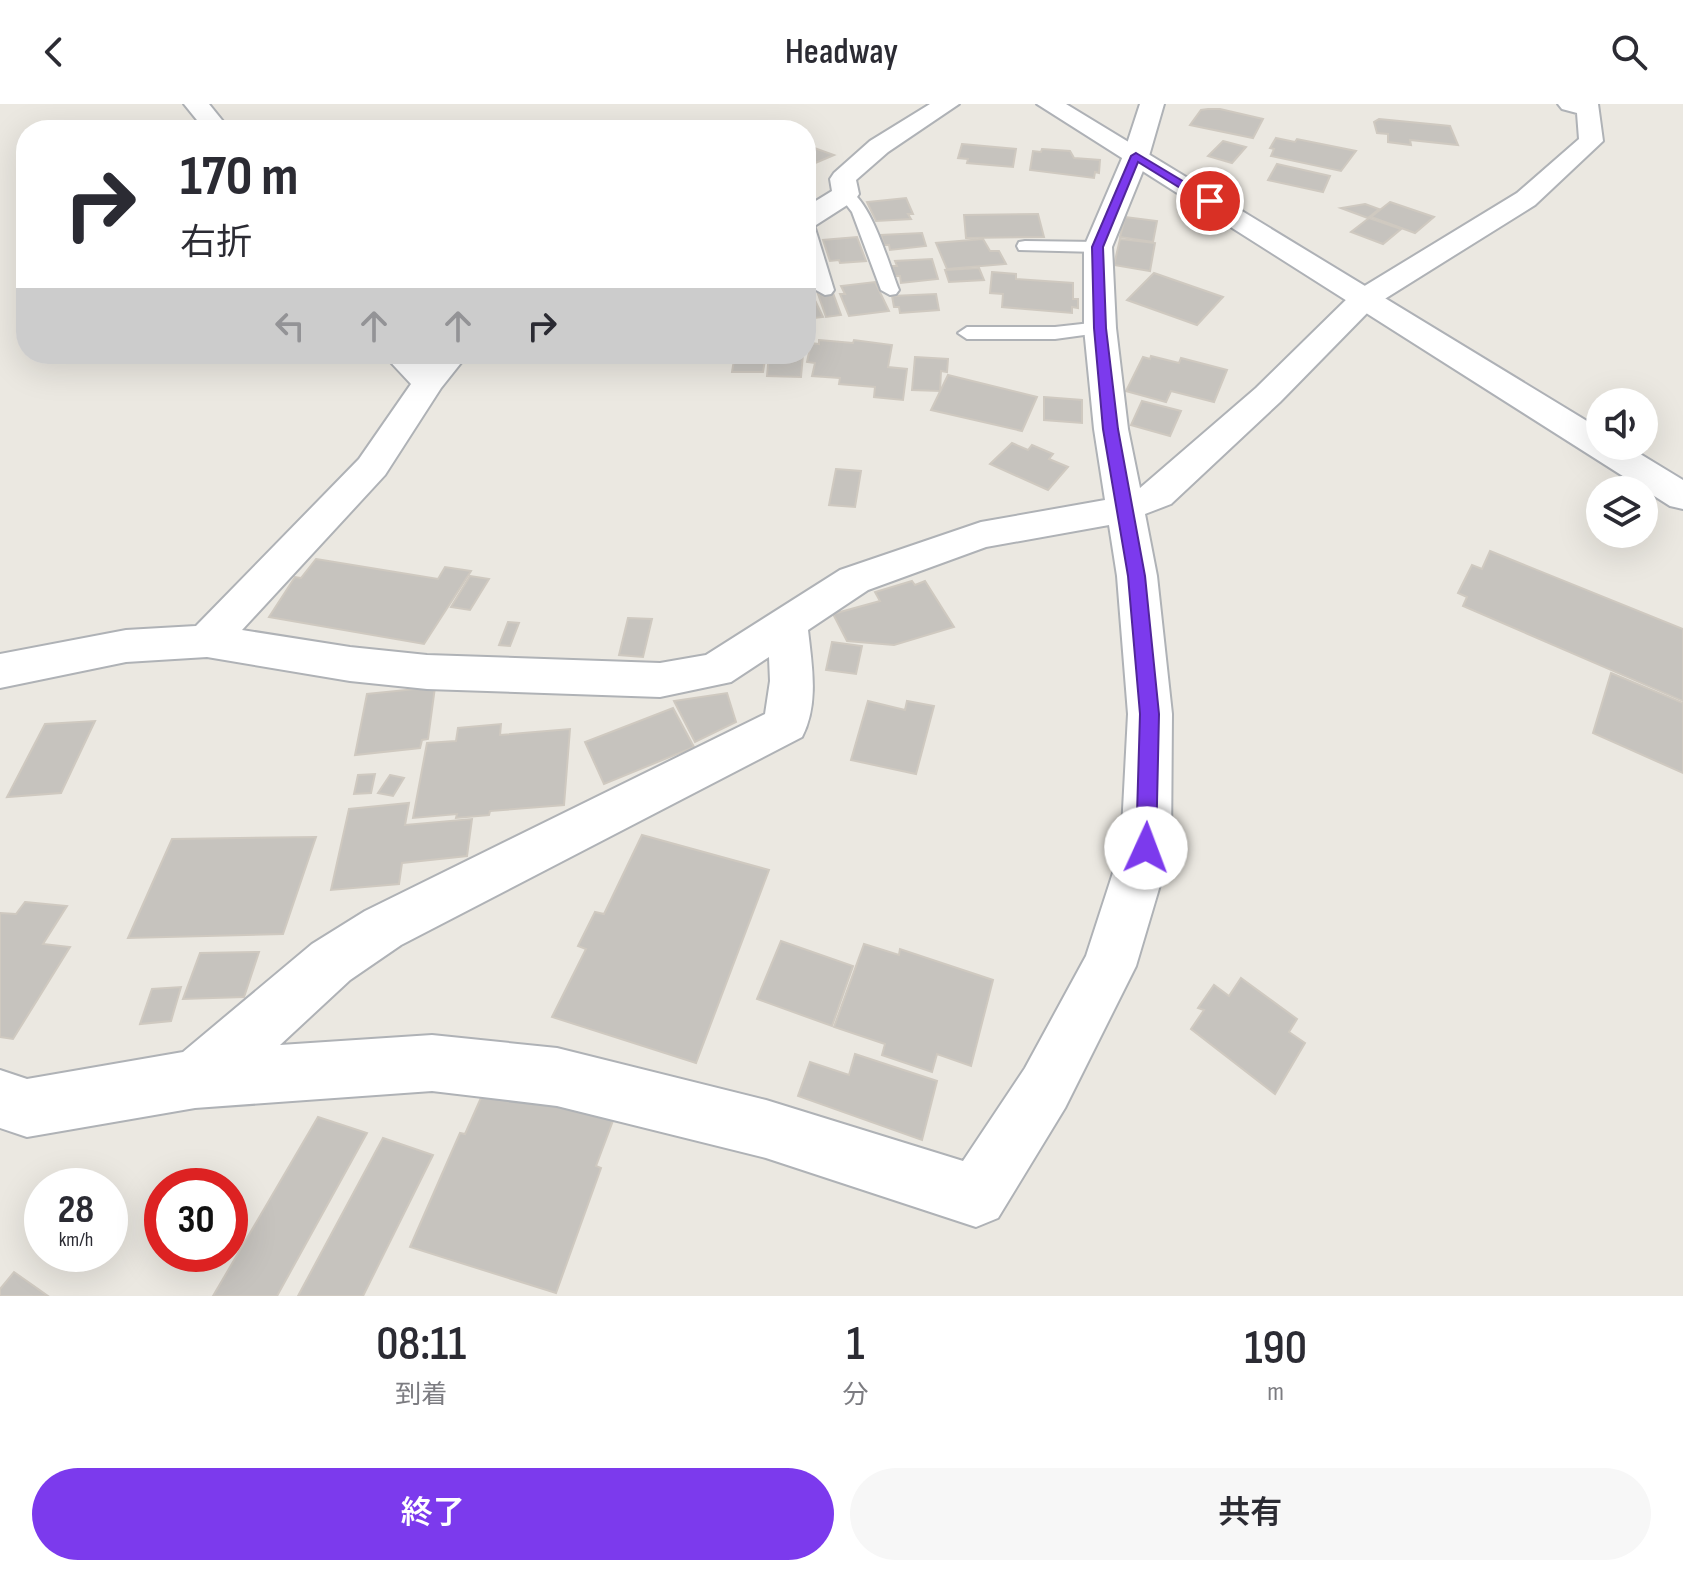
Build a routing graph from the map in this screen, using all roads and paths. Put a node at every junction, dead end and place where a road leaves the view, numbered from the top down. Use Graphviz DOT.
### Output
graph roads {
  1 [pos="196,104"];
  2 [pos="947,104"];
  3 [pos="1049,104"];
  4 [pos="1152,104"];
  5 [pos="1570,104"];
  6 [pos="210,120"];
  7 [pos="1136,156"];
  8 [pos="846,194"];
  9 [pos="816,213"];
  10 [pos="1025,246"];
  11 [pos="1098,247"];
  12 [pos="816,259"];
  13 [pos="825,290"];
  14 [pos="890,290"];
  15 [pos="1364,299"];
  16 [pos="1100,328"];
  17 [pos="967,333"];
  18 [pos="409,364"];
  19 [pos="444,364"];
  20 [pos="428,383"];
  21 [pos="1586,437"];
  22 [pos="1624,460"];
  23 [pos="1683,497"];
  24 [pos="1125,508"];
  25 [pos="787,627"];
  26 [pos="207,641"];
  27 [pos="0,671"];
  28 [pos="195,1079"];
  29 [pos="0,1099"];
  1 -- 6 [label="street"];
  2 -- 8 [label="street"];
  3 -- 7 [label="street"];
  4 -- 7 [label="street"];
  5 -- 15 [label="street"];
  7 -- 11 [label="street"];
  7 -- 15 [label="street"];
  8 -- 9 [label="street"];
  8 -- 14 [label="lane"];
  10 -- 11 [label="lane"];
  11 -- 16 [label="street"];
  12 -- 13 [label="lane"];
  15 -- 21 [label="street"];
  15 -- 24 [label="street"];
  16 -- 17 [label="lane"];
  16 -- 24 [label="street"];
  18 -- 20 [label="street"];
  19 -- 20 [label="street"];
  20 -- 26 [label="street"];
  22 -- 23 [label="street"];
  24 -- 25 [label="street"];
  24 -- 28 [label="street"];
  25 -- 26 [label="street"];
  25 -- 28 [label="street"];
  26 -- 27 [label="street"];
  28 -- 29 [label="street"];
}
